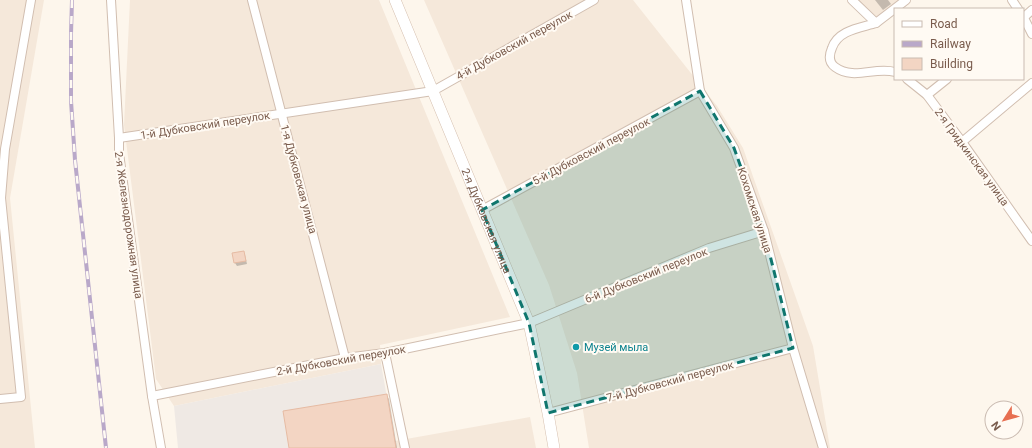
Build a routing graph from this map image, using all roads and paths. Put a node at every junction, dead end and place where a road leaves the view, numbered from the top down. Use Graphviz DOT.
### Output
graph roads {
  1 [pos="31,0"];
  2 [pos="111,0"];
  3 [pos="252,0"];
  4 [pos="594,0"];
  5 [pos="686,0"];
  6 [pos="852,0"];
  7 [pos="906,0"];
  8 [pos="397,1"];
  9 [pos="896,8"];
  10 [pos="894,9"];
  11 [pos="1032,10"];
  12 [pos="1024,16"];
  13 [pos="1024,19"];
  14 [pos="876,23"];
  15 [pos="1032,34"];
  16 [pos="894,72"];
  17 [pos="908,80"];
  18 [pos="946,80"];
  19 [pos="1032,83"];
  20 [pos="433,91"];
  21 [pos="700,92"];
  22 [pos="927,95"];
  23 [pos="282,113"];
  24 [pos="119,138"];
  25 [pos="962,142"];
  26 [pos="3,148"];
  27 [pos="482,210"];
  28 [pos="764,231"];
  29 [pos="1032,241"];
  30 [pos="529,323"];
  31 [pos="793,348"];
  32 [pos="385,353"];
  33 [pos="345,358"];
  34 [pos="152,396"];
  35 [pos="0,399"];
  36 [pos="548,413"];
  37 [pos="161,448"];
  38 [pos="405,448"];
  39 [pos="554,448"];
  40 [pos="823,448"];
  1 -- 26 [label="street"];
  2 -- 24 [label="street, 2-я Железнодорожная улица"];
  3 -- 23 [label="street, 1-я Дубковская улица"];
  4 -- 20 [label="street, 4-й Дубковский переулок"];
  5 -- 21 [label="street, Кохомская улица"];
  6 -- 14 [label="street"];
  7 -- 9 [label="street"];
  8 -- 20 [label="main road, 2-я Дубковская улица"];
  10 -- 14 [label="street"];
  11 -- 12 [label="street"];
  13 -- 15 [label="street"];
  14 -- 16 [label="street"];
  17 -- 22 [label="street, 2-я Гридкинская улица"];
  18 -- 22 [label="street"];
  19 -- 25 [label="street"];
  20 -- 23 [label="street, 1-й Дубковский переулок"];
  20 -- 27 [label="main road, 2-я Дубковская улица"];
  21 -- 27 [label="street, 5-й Дубковский переулок"];
  21 -- 28 [label="street, Кохомская улица"];
  22 -- 25 [label="street, 2-я Гридкинская улица"];
  23 -- 24 [label="street, 1-й Дубковский переулок"];
  23 -- 33 [label="street, 1-я Дубковская улица"];
  24 -- 34 [label="street, 2-я Железнодорожная улица"];
  25 -- 29 [label="street, 2-я Гридкинская улица"];
  26 -- 35 [label="street"];
  27 -- 30 [label="main road, 2-я Дубковская улица"];
  28 -- 30 [label="street, 6-й Дубковский переулок"];
  28 -- 31 [label="street, Кохомская улица"];
  30 -- 32 [label="street, 2-й Дубковский переулок"];
  30 -- 36 [label="main road, 2-я Дубковская улица"];
  31 -- 36 [label="street, 7-й Дубковский переулок"];
  31 -- 40 [label="street, Кохомская улица"];
  32 -- 33 [label="street, 2-й Дубковский переулок"];
  32 -- 38 [label="street"];
  33 -- 34 [label="street, 2-й Дубковский переулок"];
  34 -- 37 [label="street, 2-я Железнодорожная улица"];
  36 -- 39 [label="main road, 2-я Дубковская улица"];
}
